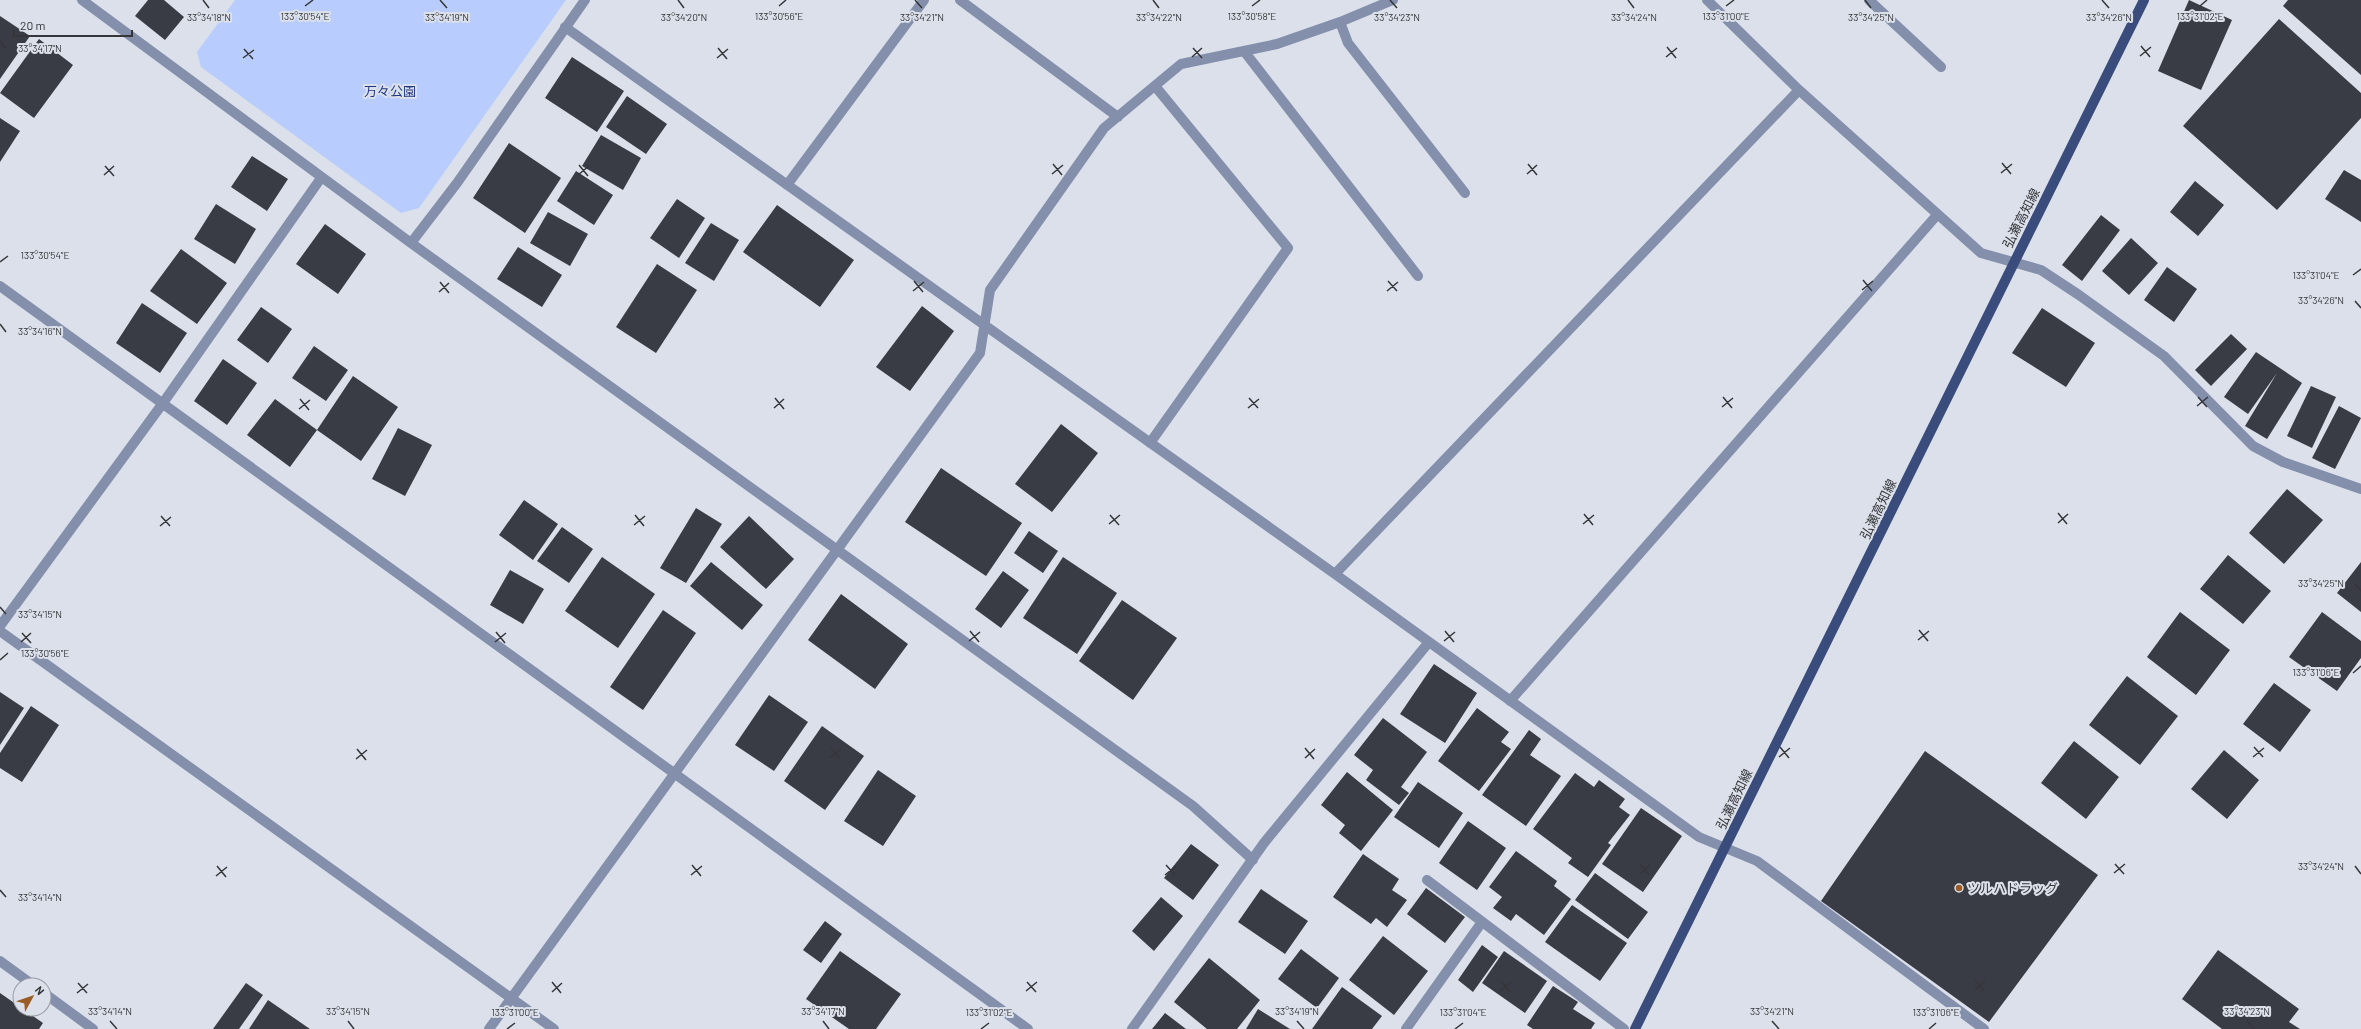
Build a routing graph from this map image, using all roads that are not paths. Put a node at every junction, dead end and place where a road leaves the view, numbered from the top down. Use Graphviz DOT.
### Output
graph roads {
  1 [pos="82,0"];
  2 [pos="585,0"];
  3 [pos="924,0"];
  4 [pos="960,0"];
  5 [pos="1393,0"];
  6 [pos="1707,0"];
  7 [pos="1870,0"];
  8 [pos="2144,0"];
  9 [pos="1340,22"];
  10 [pos="565,27"];
  11 [pos="1244,51"];
  12 [pos="1941,67"];
  13 [pos="1155,86"];
  14 [pos="1799,90"];
  15 [pos="1118,117"];
  16 [pos="321,178"];
  17 [pos="787,185"];
  18 [pos="1465,193"];
  19 [pos="1937,214"];
  20 [pos="411,243"];
  21 [pos="2014,263"];
  22 [pos="1418,276"];
  23 [pos="0,286"];
  24 [pos="986,324"];
  25 [pos="163,403"];
  26 [pos="1150,443"];
  27 [pos="2361,489"];
  28 [pos="836,551"];
  29 [pos="1335,574"];
  30 [pos="0,626"];
  31 [pos="0,631"];
  32 [pos="1429,642"];
  33 [pos="1510,701"];
  34 [pos="674,774"];
  35 [pos="1724,848"];
  36 [pos="1253,860"];
  37 [pos="1427,880"];
  38 [pos="1482,922"];
  39 [pos="0,961"];
  40 [pos="22,977"];
  41 [pos="512,998"];
  42 [pos="52,999"];
  43 [pos="93,1029"];
  44 [pos="489,1029"];
  45 [pos="554,1029"];
  46 [pos="1028,1029"];
  47 [pos="1132,1029"];
  48 [pos="1406,1029"];
  49 [pos="1624,1029"];
  50 [pos="1635,1029"];
  51 [pos="1984,1029"];
  1 -- 16 [label="street"];
  2 -- 10 [label="street"];
  3 -- 17 [label="street"];
  4 -- 15 [label="street"];
  5 -- 9 [label="street"];
  6 -- 14 [label="street"];
  7 -- 12 [label="street"];
  8 -- 21 [label="main road, 弘瀬高知線"];
  9 -- 11 [label="street"];
  9 -- 18 [label="street"];
  10 -- 17 [label="street"];
  10 -- 20 [label="street"];
  11 -- 13 [label="street"];
  11 -- 22 [label="street"];
  13 -- 15 [label="street"];
  13 -- 26 [label="street"];
  14 -- 19 [label="street"];
  14 -- 29 [label="street"];
  15 -- 24 [label="street"];
  16 -- 20 [label="street"];
  16 -- 25 [label="street"];
  17 -- 24 [label="street"];
  19 -- 21 [label="street"];
  19 -- 33 [label="street"];
  20 -- 28 [label="street"];
  21 -- 27 [label="street"];
  21 -- 35 [label="main road, 弘瀬高知線"];
  23 -- 25 [label="street"];
  24 -- 26 [label="street"];
  24 -- 28 [label="street"];
  25 -- 30 [label="street"];
  25 -- 34 [label="street"];
  26 -- 29 [label="street"];
  28 -- 34 [label="street"];
  28 -- 36 [label="street"];
  29 -- 32 [label="street"];
  31 -- 41 [label="street"];
  32 -- 33 [label="street"];
  32 -- 36 [label="street"];
  33 -- 35 [label="street"];
  34 -- 41 [label="street"];
  34 -- 46 [label="street"];
  35 -- 50 [label="main road, 弘瀬高知線"];
  35 -- 51 [label="street"];
  36 -- 47 [label="street"];
  37 -- 38 [label="street"];
  38 -- 48 [label="street"];
  38 -- 49 [label="street"];
  39 -- 40 [label="street"];
  41 -- 44 [label="street"];
  41 -- 45 [label="street"];
  42 -- 43 [label="street"];
}
